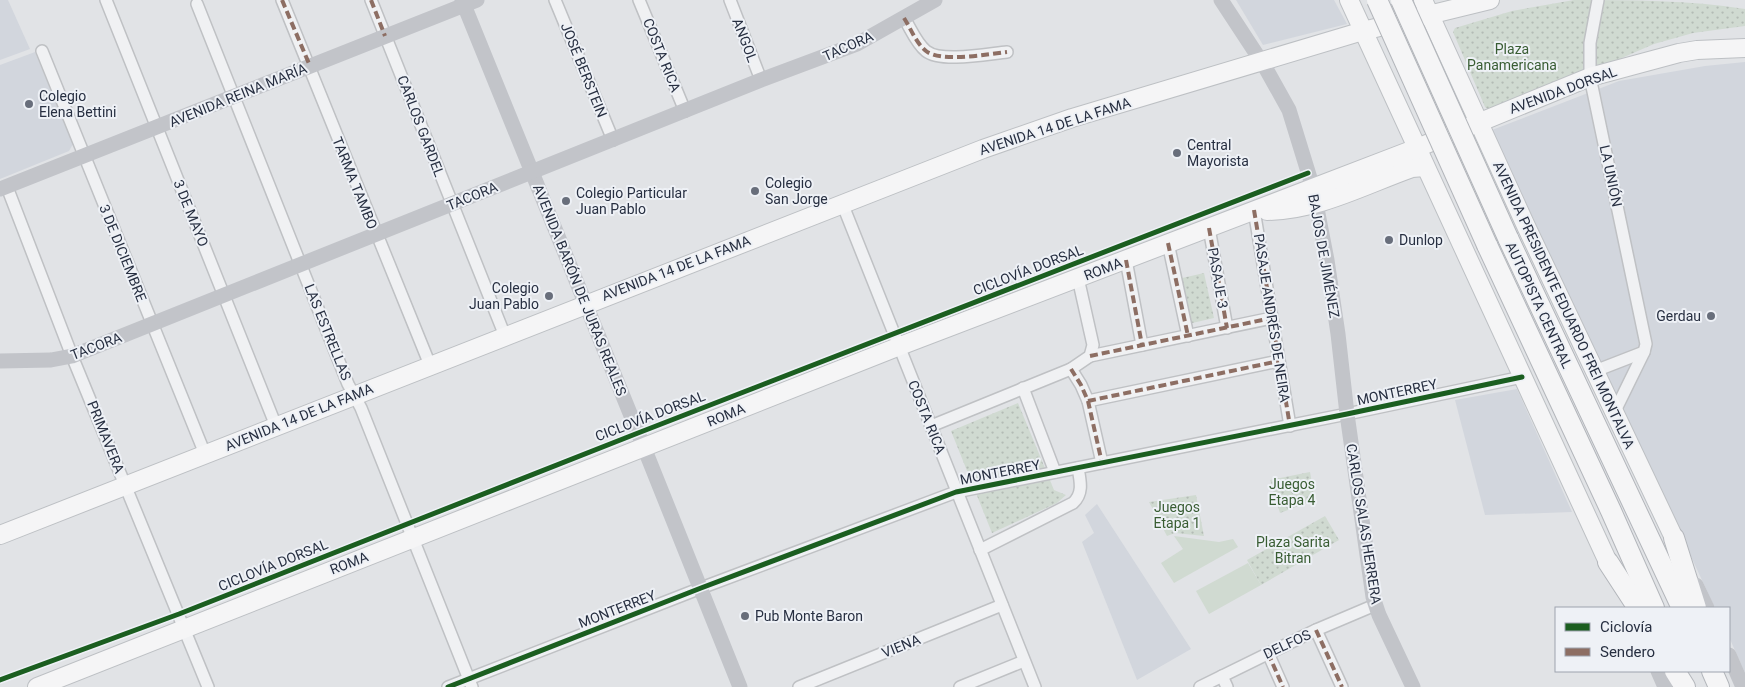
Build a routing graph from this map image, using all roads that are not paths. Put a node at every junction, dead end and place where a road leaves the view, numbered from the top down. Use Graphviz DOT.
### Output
graph roads {
  1 [pos="106,0"];
  2 [pos="282,0"];
  3 [pos="371,0"];
  4 [pos="556,0"];
  5 [pos="639,0"];
  6 [pos="730,0"];
  7 [pos="934,0"];
  8 [pos="1221,0"];
  9 [pos="1348,0"];
  10 [pos="1377,0"];
  11 [pos="1401,0"];
  12 [pos="1490,0"];
  13 [pos="1598,0"];
  14 [pos="467,2"];
  15 [pos="197,4"];
  16 [pos="1426,7"];
  17 [pos="904,18"];
  18 [pos="1363,31"];
  19 [pos="386,36"];
  20 [pos="1745,48"];
  21 [pos="42,51"];
  22 [pos="1007,52"];
  23 [pos="1261,61"];
  24 [pos="310,66"];
  25 [pos="1590,77"];
  26 [pos="760,80"];
  27 [pos="234,97"];
  28 [pos="685,110"];
  29 [pos="1478,122"];
  30 [pos="157,127"];
  31 [pos="613,140"];
  32 [pos="1417,148"];
  33 [pos="84,156"];
  34 [pos="1425,167"];
  35 [pos="532,172"];
  36 [pos="3,188"];
  37 [pos="1314,196"];
  38 [pos="451,204"];
  39 [pos="842,204"];
  40 [pos="1254,210"];
  41 [pos="1209,228"];
  42 [pos="376,234"];
  43 [pos="1168,244"];
  44 [pos="1126,260"];
  45 [pos="300,265"];
  46 [pos="1078,278"];
  47 [pos="224,295"];
  48 [pos="585,304"];
  49 [pos="1272,318"];
  50 [pos="152,324"];
  51 [pos="1227,328"];
  52 [pos="505,336"];
  53 [pos="1188,336"];
  54 [pos="1142,345"];
  55 [pos="900,346"];
  56 [pos="1644,352"];
  57 [pos="72,356"];
  58 [pos="1090,356"];
  59 [pos="0,361"];
  60 [pos="1280,361"];
  61 [pos="430,365"];
  62 [pos="1070,369"];
  63 [pos="1596,371"];
  64 [pos="1522,377"];
  65 [pos="1023,388"];
  66 [pos="354,395"];
  67 [pos="1088,401"];
  68 [pos="1615,411"];
  69 [pos="1347,414"];
  70 [pos="276,426"];
  71 [pos="930,426"];
  72 [pos="1290,426"];
  73 [pos="644,447"];
  74 [pos="205,454"];
  75 [pos="1102,463"];
  76 [pos="1078,468"];
  77 [pos="1055,472"];
  78 [pos="126,485"];
  79 [pos="956,492"];
  80 [pos="0,535"];
  81 [pos="414,538"];
  82 [pos="1674,538"];
  83 [pos="980,550"];
  84 [pos="1608,562"];
  85 [pos="701,588"];
  86 [pos="1002,605"];
  87 [pos="1375,605"];
  88 [pos="1629,607"];
  89 [pos="1637,607"];
  90 [pos="1654,607"];
  91 [pos="1682,607"];
  92 [pos="1696,607"];
  93 [pos="1707,607"];
  94 [pos="184,628"];
  95 [pos="1316,630"];
  96 [pos="1268,653"];
  97 [pos="1730,657"];
  98 [pos="1024,661"];
  99 [pos="1658,672"];
  100 [pos="1676,672"];
  101 [pos="1683,672"];
  102 [pos="1712,672"];
  103 [pos="1716,672"];
  104 [pos="1222,676"];
  105 [pos="471,683"];
  106 [pos="37,687"];
  107 [pos="208,687"];
  108 [pos="448,687"];
  109 [pos="740,687"];
  110 [pos="799,687"];
  111 [pos="960,687"];
  112 [pos="1034,687"];
  113 [pos="1200,687"];
  114 [pos="1227,687"];
  115 [pos="1284,687"];
  116 [pos="1342,687"];
  117 [pos="1412,687"];
  118 [pos="1665,687"];
  119 [pos="1685,687"];
  120 [pos="1690,687"];
  121 [pos="1720,687"];
  122 [pos="1743,687"];
  1 -- 30 [label="street, 3 DE MAYO"];
  2 -- 24 [label="street, TARMA TAMBO"];
  3 -- 19 [label="street, CARLOS GARDEL"];
  4 -- 31 [label="street, JOSÉ BERSTEIN"];
  5 -- 28 [label="street, COSTA RICA"];
  6 -- 26 [label="street, ANGOL"];
  7 -- 17 [label="street, TACORA"];
  8 -- 23 [label="street, BAJOS DE JIMÉNEZ"];
  9 -- 18 [label="main road"];
  10 -- 90 [label="highway, AUTOPISTA CENTRAL, bridge"];
  11 -- 91 [label="highway, AUTOPISTA CENTRAL, bridge"];
  12 -- 16 [label="main road"];
  13 -- 25 [label="street, LA UNIÓN"];
  14 -- 19 [label="street, AVENIDA REINA MARÍA"];
  14 -- 35 [label="street, AVENIDA BARÓN DE JURAS REALES"];
  15 -- 27 [label="street, LAS ESTRELLAS"];
  16 -- 18 [label="main road"];
  16 -- 29 [label="main road, AVENIDA PRESIDENTE EDUARDO FREI MONTALVA"];
  17 -- 22 [label="street"];
  17 -- 26 [label="street, TACORA"];
  18 -- 23 [label="main road, AVENIDA 14 DE LA FAMA"];
  18 -- 32 [label="main road"];
  19 -- 24 [label="street, AVENIDA REINA MARÍA"];
  19 -- 38 [label="street, CARLOS GARDEL"];
  20 -- 25 [label="main road, AVENIDA DORSAL"];
  21 -- 33 [label="street, 3 DE DICIEMBRE"];
  23 -- 37 [label="street, BAJOS DE JIMÉNEZ"];
  23 -- 39 [label="main road, AVENIDA 14 DE LA FAMA"];
  24 -- 27 [label="street, AVENIDA REINA MARÍA"];
  24 -- 42 [label="street, TARMA TAMBO"];
  25 -- 29 [label="main road, AVENIDA DORSAL"];
  25 -- 56 [label="street, LA UNIÓN"];
  26 -- 28 [label="street, TACORA"];
  27 -- 30 [label="street, AVENIDA REINA MARÍA"];
  27 -- 45 [label="street, LAS ESTRELLAS"];
  28 -- 31 [label="street, TACORA"];
  29 -- 32 [label="main road, AVENIDA DORSAL"];
  29 -- 63 [label="main road, AVENIDA PRESIDENTE EDUARDO FREI MONTALVA"];
  30 -- 33 [label="street, AVENIDA REINA MARÍA"];
  30 -- 47 [label="street, 3 DE MAYO"];
  31 -- 35 [label="street, TACORA"];
  32 -- 34 [label="main road"];
  32 -- 37 [label="main road, ROMA"];
  33 -- 36 [label="street, AVENIDA REINA MARÍA"];
  33 -- 50 [label="street, 3 DE DICIEMBRE"];
  34 -- 37 [label="main road"];
  34 -- 64 [label="main road"];
  35 -- 38 [label="street, TACORA"];
  35 -- 48 [label="street, AVENIDA BARÓN DE JURAS REALES"];
  36 -- 57 [label="street, PRIMAVERA"];
  37 -- 40 [label="main road, ROMA"];
  37 -- 69 [label="street, BAJOS DE JIMÉNEZ"];
  38 -- 42 [label="street, TACORA"];
  38 -- 52 [label="street, CARLOS GARDEL"];
  39 -- 48 [label="main road, AVENIDA 14 DE LA FAMA"];
  39 -- 55 [label="street, COSTA RICA"];
  40 -- 41 [label="main road, ROMA"];
  40 -- 49 [label="street, PASAJE ANDRÉS DE NEIRA"];
  41 -- 43 [label="main road, ROMA"];
  41 -- 51 [label="street, PASAJE 3"];
  42 -- 45 [label="street, TACORA"];
  42 -- 61 [label="street, TARMA TAMBO"];
  43 -- 44 [label="main road, ROMA"];
  43 -- 53 [label="street"];
  44 -- 46 [label="main road, ROMA"];
  44 -- 54 [label="street"];
  45 -- 47 [label="street, TACORA"];
  45 -- 66 [label="street, LAS ESTRELLAS"];
  46 -- 55 [label="main road, ROMA"];
  46 -- 58 [label="street"];
  47 -- 50 [label="street, TACORA"];
  47 -- 70 [label="street, 3 DE MAYO"];
  48 -- 52 [label="main road, AVENIDA 14 DE LA FAMA"];
  48 -- 73 [label="street, AVENIDA BARÓN DE JURAS REALES"];
  49 -- 51 [label="street"];
  49 -- 60 [label="street, PASAJE ANDRÉS DE NEIRA"];
  50 -- 57 [label="street, TACORA"];
  50 -- 74 [label="street, 3 DE DICIEMBRE"];
  51 -- 53 [label="street"];
  52 -- 61 [label="main road, AVENIDA 14 DE LA FAMA"];
  53 -- 54 [label="street"];
  54 -- 58 [label="street"];
  55 -- 71 [label="street, COSTA RICA"];
  55 -- 73 [label="main road, ROMA"];
  56 -- 63 [label="street"];
  56 -- 68 [label="street, LA UNIÓN"];
  57 -- 59 [label="street, TACORA"];
  57 -- 78 [label="street, PRIMAVERA"];
  58 -- 62 [label="street"];
  60 -- 67 [label="street"];
  60 -- 72 [label="street, PASAJE ANDRÉS DE NEIRA"];
  61 -- 66 [label="main road, AVENIDA 14 DE LA FAMA"];
  62 -- 65 [label="street"];
  62 -- 67 [label="street"];
  63 -- 68 [label="main road, AVENIDA PRESIDENTE EDUARDO FREI MONTALVA"];
  64 -- 69 [label="street, MONTERREY"];
  64 -- 84 [label="main road"];
  65 -- 71 [label="street"];
  65 -- 77 [label="street"];
  66 -- 70 [label="main road, AVENIDA 14 DE LA FAMA"];
  66 -- 81 [label="street, LAS ESTRELLAS"];
  67 -- 75 [label="street"];
  68 -- 82 [label="main road, AVENIDA PRESIDENTE EDUARDO FREI MONTALVA"];
  69 -- 72 [label="street, MONTERREY"];
  69 -- 87 [label="street, CARLOS SALAS HERRERA"];
  70 -- 74 [label="main road, AVENIDA 14 DE LA FAMA"];
  71 -- 79 [label="street, COSTA RICA"];
  72 -- 75 [label="street, MONTERREY"];
  73 -- 81 [label="main road, ROMA"];
  73 -- 85 [label="street, AVENIDA BARÓN DE JURAS REALES"];
  74 -- 78 [label="main road, AVENIDA 14 DE LA FAMA"];
  75 -- 76 [label="street, MONTERREY"];
  76 -- 77 [label="street, MONTERREY"];
  76 -- 83 [label="street"];
  77 -- 79 [label="street, MONTERREY"];
  78 -- 80 [label="main road, AVENIDA 14 DE LA FAMA"];
  78 -- 94 [label="street, PRIMAVERA"];
  79 -- 83 [label="street, COSTA RICA"];
  79 -- 85 [label="street, MONTERREY"];
  81 -- 94 [label="main road, ROMA"];
  81 -- 105 [label="street, LAS ESTRELLAS"];
  82 -- 92 [label="highway"];
  82 -- 93 [label="street, AVENIDA PRESIDENTE EDUARDO FREI MONTALVA"];
  83 -- 86 [label="street, COSTA RICA"];
  84 -- 88 [label="street"];
  84 -- 89 [label="highway"];
  85 -- 105 [label="street, MONTERREY"];
  85 -- 109 [label="street, AVENIDA BARÓN DE JURAS REALES"];
  86 -- 98 [label="street, COSTA RICA"];
  86 -- 110 [label="street, VIENA"];
  87 -- 95 [label="street, DELFOS"];
  87 -- 117 [label="street, CARLOS SALAS HERRERA"];
  94 -- 106 [label="main road, ROMA"];
  94 -- 107 [label="street, PRIMAVERA"];
  95 -- 96 [label="street, DELFOS"];
  95 -- 116 [label="street"];
  96 -- 104 [label="street, DELFOS"];
  96 -- 115 [label="street"];
  97 -- 122 [label="street"];
  98 -- 111 [label="street"];
  98 -- 112 [label="street, COSTA RICA"];
  99 -- 118 [label="street"];
  100 -- 119 [label="highway"];
  101 -- 120 [label="highway"];
  102 -- 121 [label="highway"];
  103 -- 121 [label="highway"];
  104 -- 113 [label="street, DELFOS"];
  104 -- 114 [label="street"];
  105 -- 108 [label="street, MONTERREY"];
}
